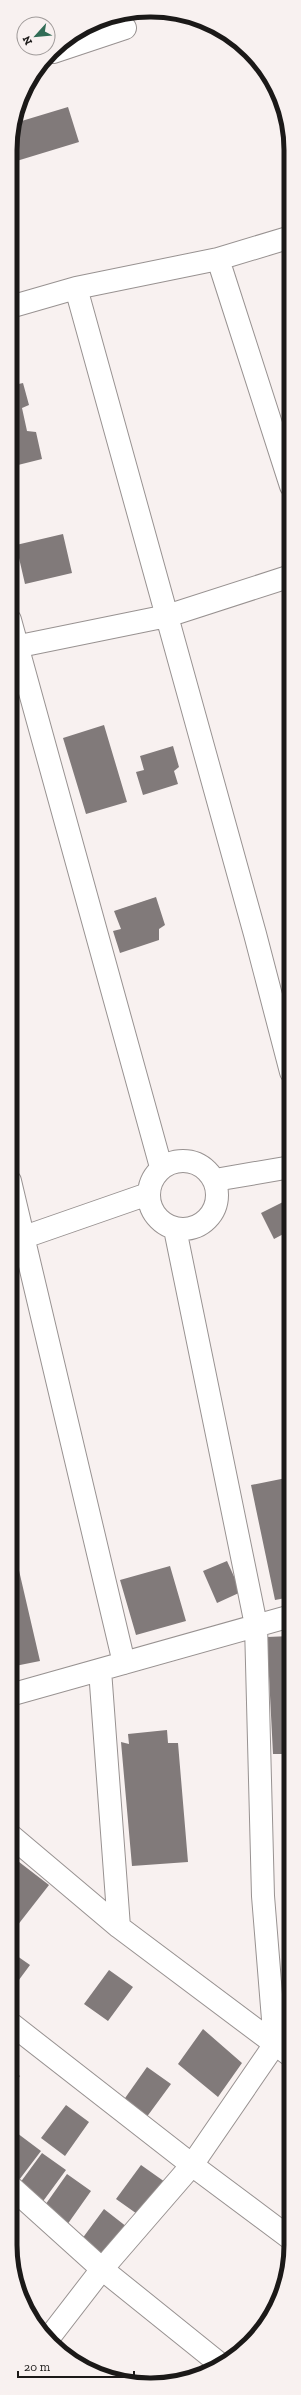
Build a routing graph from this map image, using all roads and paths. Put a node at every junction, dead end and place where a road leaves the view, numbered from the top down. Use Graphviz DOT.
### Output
graph roads {
  1 [pos="125,28"];
  2 [pos="64,48"];
  3 [pos="284,239"];
  4 [pos="218,259"];
  5 [pos="76,288"];
  6 [pos="17,305"];
  7 [pos="284,464"];
  8 [pos="284,578"];
  9 [pos="167,616"];
  10 [pos="17,646"];
  11 [pos="17,658"];
  12 [pos="284,1045"];
  13 [pos="162,1167"];
  14 [pos="284,1168"];
  15 [pos="215,1180"];
  16 [pos="148,1194"];
  17 [pos="174,1229"];
  18 [pos="17,1240"];
  19 [pos="284,1618"];
  20 [pos="256,1625"];
  21 [pos="124,1663"];
  22 [pos="100,1670"];
  23 [pos="17,1692"];
  24 [pos="17,1841"];
  25 [pos="120,1928"];
  26 [pos="17,2028"];
  27 [pos="283,2050"];
  28 [pos="192,2165"];
  29 [pos="17,2192"];
  30 [pos="284,2234"];
  31 [pos="102,2269"];
  32 [pos="51,2334"];
  33 [pos="216,2361"];
  1 -- 2 [label="street"];
  3 -- 4 [label="street"];
  4 -- 5 [label="street"];
  4 -- 7 [label="street"];
  5 -- 6 [label="street"];
  5 -- 9 [label="street"];
  8 -- 9 [label="street"];
  9 -- 10 [label="street"];
  9 -- 12 [label="street"];
  11 -- 13 [label="street"];
  13 -- 15 [label="street"];
  13 -- 16 [label="street"];
  14 -- 15 [label="street"];
  15 -- 17 [label="street"];
  16 -- 17 [label="street"];
  16 -- 18 [label="street"];
  17 -- 20 [label="street"];
  18 -- 21 [label="street"];
  19 -- 20 [label="street"];
  20 -- 21 [label="street"];
  20 -- 27 [label="street"];
  21 -- 22 [label="street"];
  22 -- 23 [label="street"];
  22 -- 25 [label="street"];
  24 -- 25 [label="street"];
  25 -- 27 [label="street"];
  26 -- 28 [label="street"];
  27 -- 28 [label="street"];
  28 -- 30 [label="street"];
  28 -- 31 [label="street"];
  29 -- 31 [label="street"];
  31 -- 32 [label="street"];
  31 -- 33 [label="street"];
}
